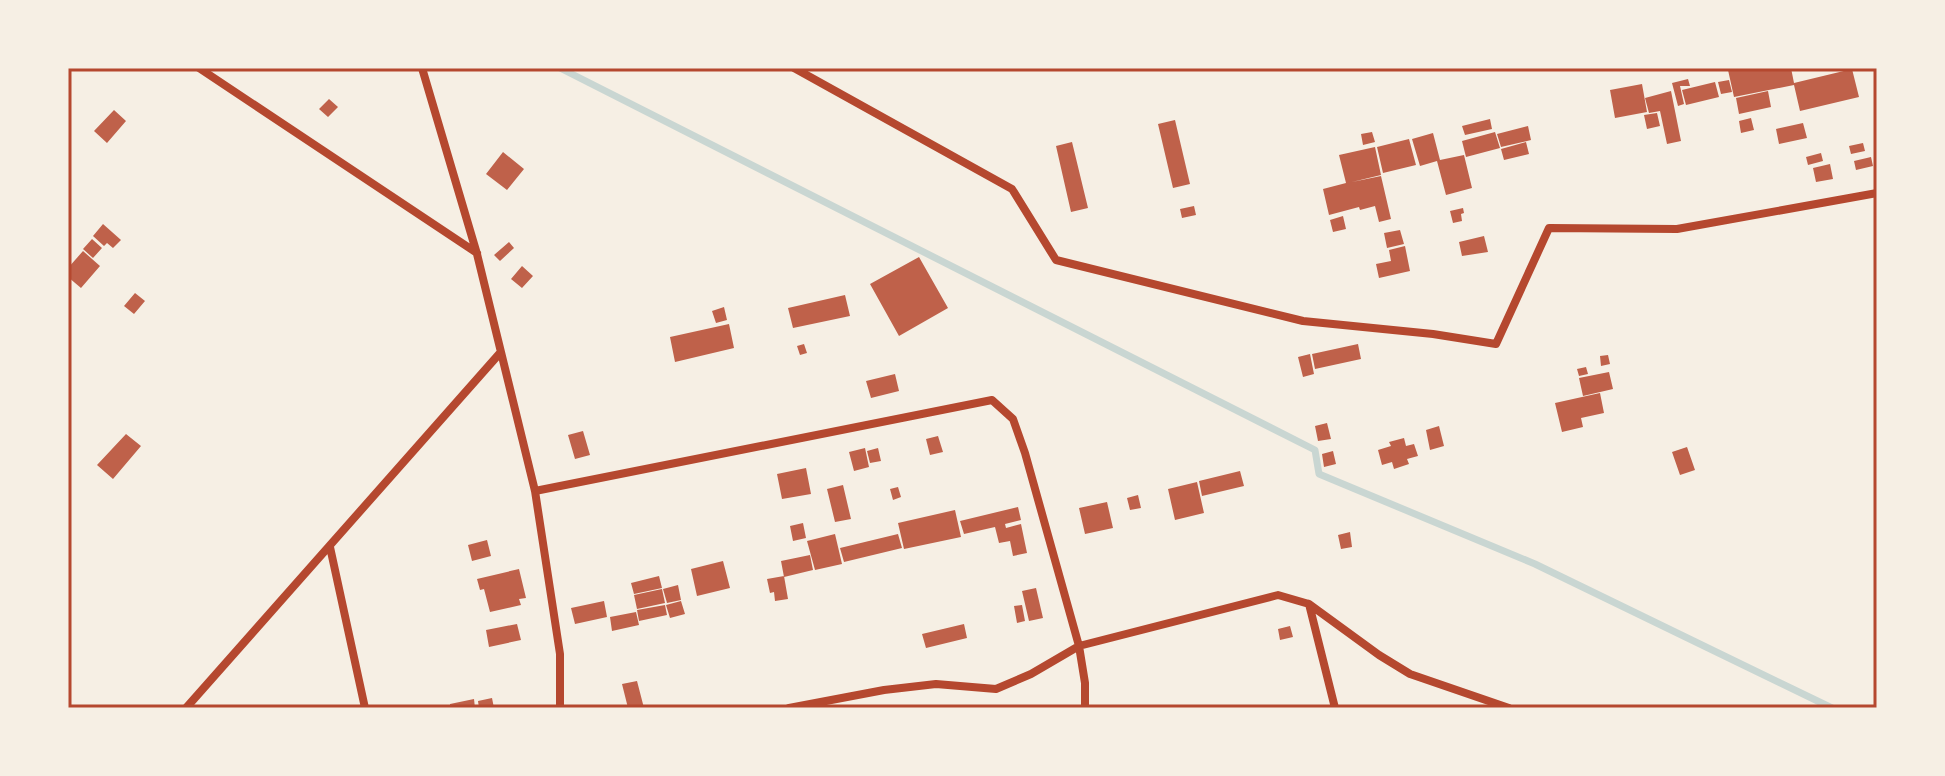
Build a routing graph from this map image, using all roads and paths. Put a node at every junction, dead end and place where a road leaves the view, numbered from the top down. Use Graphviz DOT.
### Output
graph roads {
  1 [pos="199,68"];
  2 [pos="422,68"];
  3 [pos="794,68"];
  4 [pos="1877,193"];
  5 [pos="477,254"];
  6 [pos="500,353"];
  7 [pos="535,491"];
  8 [pos="330,547"];
  9 [pos="1309,604"];
  10 [pos="1079,646"];
  11 [pos="186,708"];
  12 [pos="365,708"];
  13 [pos="560,708"];
  14 [pos="789,708"];
  15 [pos="1085,708"];
  16 [pos="1335,708"];
  17 [pos="1509,708"];
  1 -- 5 [label="street"];
  2 -- 5 [label="street"];
  3 -- 4 [label="street"];
  5 -- 6 [label="street"];
  6 -- 7 [label="street"];
  6 -- 8 [label="street"];
  7 -- 10 [label="street"];
  7 -- 13 [label="street"];
  8 -- 11 [label="street"];
  8 -- 12 [label="street"];
  9 -- 10 [label="street"];
  9 -- 16 [label="street"];
  9 -- 17 [label="street"];
  10 -- 14 [label="street"];
  10 -- 15 [label="street"];
}
